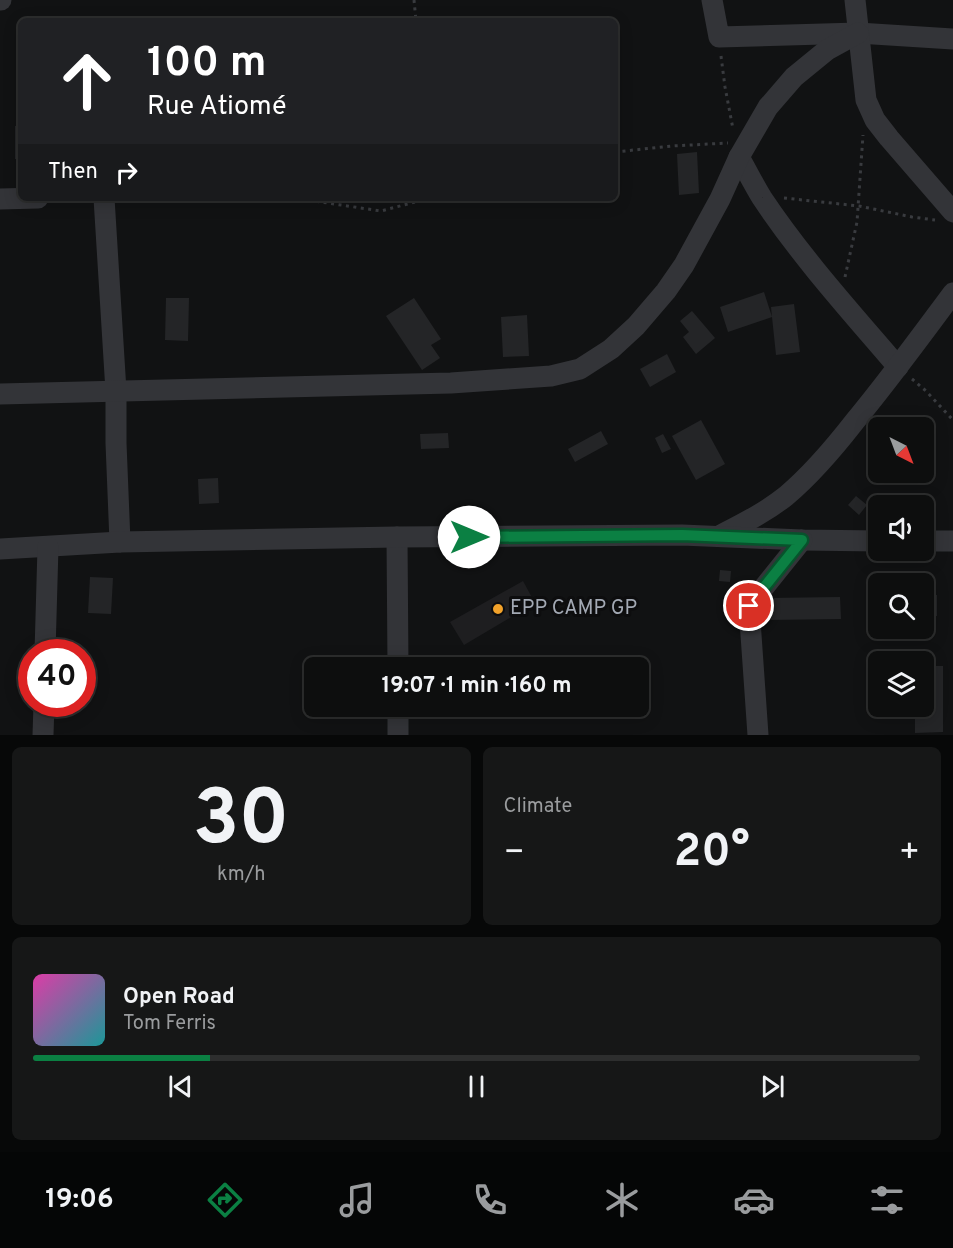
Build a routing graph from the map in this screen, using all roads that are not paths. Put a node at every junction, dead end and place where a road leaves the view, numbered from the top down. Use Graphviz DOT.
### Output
graph roads {
  1 [pos="712,0"];
  2 [pos="855,0"];
  3 [pos="858,33"];
  4 [pos="953,39"];
  5 [pos="737,150"];
  6 [pos="0,199"];
  7 [pos="18,199"];
  8 [pos="104,201"];
  9 [pos="948,217"];
  10 [pos="953,293"];
  11 [pos="898,367"];
  12 [pos="116,391"];
  13 [pos="0,394"];
  14 [pos="718,536"];
  15 [pos="398,537"];
  16 [pos="802,540"];
  17 [pos="868,541"];
  18 [pos="934,541"];
  19 [pos="953,541"];
  20 [pos="120,542"];
  21 [pos="48,547"];
  22 [pos="0,549"];
  23 [pos="45,639"];
  24 [pos="398,657"];
  25 [pos="44,717"];
  26 [pos="398,717"];
  27 [pos="43,735"];
  28 [pos="399,735"];
  29 [pos="758,735"];
  1 -- 3 [label="street"];
  2 -- 3 [label="street"];
  3 -- 4 [label="street"];
  3 -- 5 [label="street"];
  3 -- 9 [label="street"];
  5 -- 11 [label="street"];
  5 -- 12 [label="street"];
  6 -- 7 [label="street"];
  8 -- 12 [label="street"];
  10 -- 11 [label="street"];
  11 -- 14 [label="street"];
  12 -- 13 [label="street"];
  12 -- 20 [label="street"];
  14 -- 15 [label="street"];
  14 -- 16 [label="street"];
  15 -- 20 [label="street"];
  15 -- 24 [label="street"];
  16 -- 17 [label="street"];
  16 -- 29 [label="street"];
  18 -- 19 [label="street"];
  20 -- 21 [label="street"];
  21 -- 22 [label="street"];
  21 -- 23 [label="street"];
  25 -- 27 [label="street"];
  26 -- 28 [label="street"];
}
